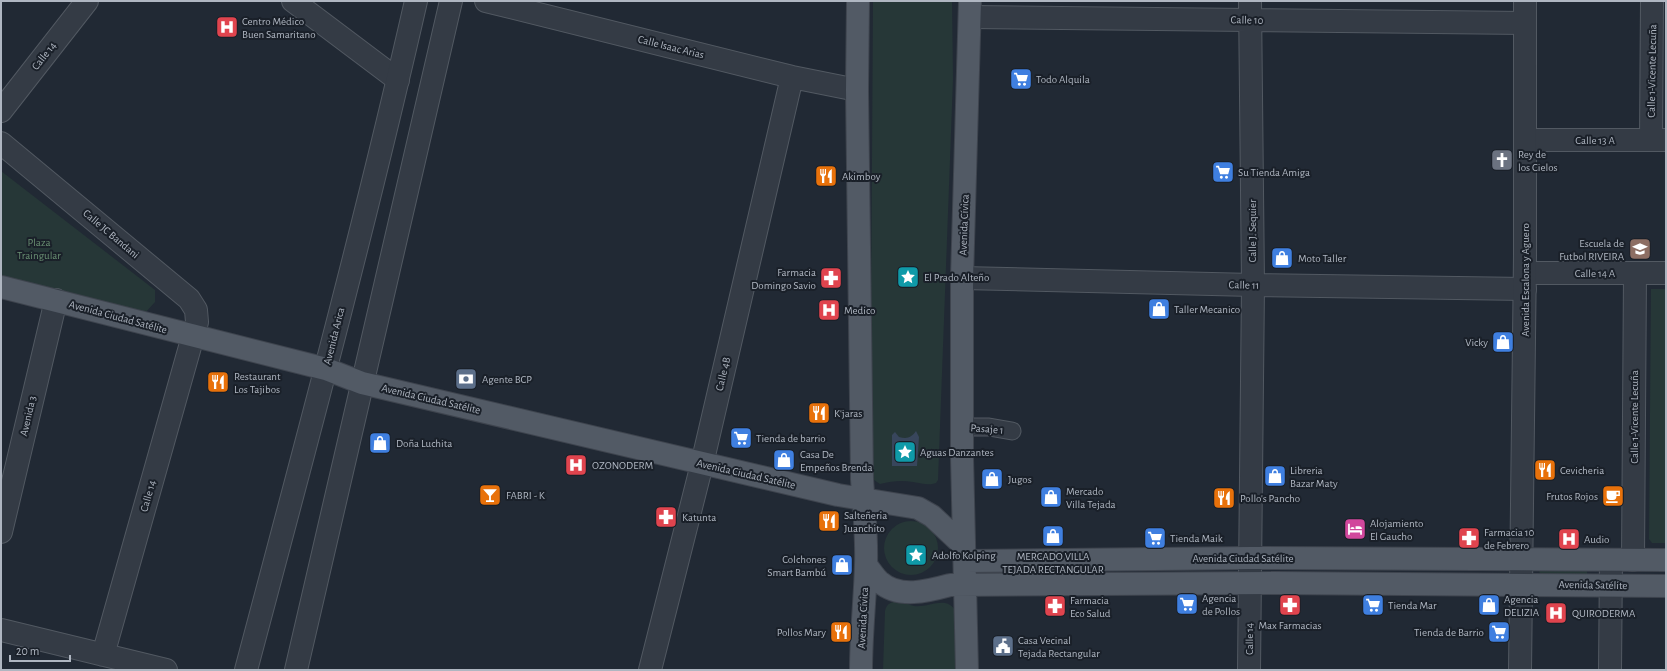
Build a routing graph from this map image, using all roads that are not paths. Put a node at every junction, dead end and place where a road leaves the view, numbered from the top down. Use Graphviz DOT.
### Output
graph roads {
  1 [pos="87,1"];
  2 [pos="293,1"];
  3 [pos="416,1"];
  4 [pos="451,1"];
  5 [pos="486,1"];
  6 [pos="858,1"];
  7 [pos="1525,1"];
  8 [pos="1652,1"];
  9 [pos="970,9"];
  10 [pos="1250,11"];
  11 [pos="1525,23"];
  12 [pos="792,77"];
  13 [pos="398,80"];
  14 [pos="857,90"];
  15 [pos="1,111"];
  16 [pos="1525,140"];
  17 [pos="1659,140"];
  18 [pos="1,143"];
  19 [pos="1635,273"];
  20 [pos="1666,273"];
  21 [pos="962,278"];
  22 [pos="1525,281"];
  23 [pos="1252,285"];
  24 [pos="1,287"];
  25 [pos="56,300"];
  26 [pos="193,337"];
  27 [pos="326,369"];
  28 [pos="362,383"];
  29 [pos="962,427"];
  30 [pos="1012,431"];
  31 [pos="702,464"];
  32 [pos="863,500"];
  33 [pos="1,532"];
  34 [pos="965,553"];
  35 [pos="1249,558"];
  36 [pos="1521,559"];
  37 [pos="1611,560"];
  38 [pos="1633,560"];
  39 [pos="1666,560"];
  40 [pos="866,565"];
  41 [pos="1249,584"];
  42 [pos="1521,584"];
  43 [pos="1610,585"];
  44 [pos="966,586"];
  45 [pos="1666,586"];
  46 [pos="1,630"];
  47 [pos="102,655"];
  48 [pos="166,670"];
  49 [pos="246,670"];
  50 [pos="296,670"];
  51 [pos="650,670"];
  52 [pos="861,670"];
  53 [pos="967,670"];
  54 [pos="1249,670"];
  55 [pos="1520,670"];
  56 [pos="1610,670"];
  1 -- 15 [label="street, Calle 14"];
  2 -- 13 [label="street"];
  3 -- 13 [label="street, Avenida Arica"];
  4 -- 28 [label="street"];
  5 -- 12 [label="street, Calle Isaac Arias"];
  6 -- 14 [label="main road"];
  7 -- 11 [label="street, Avenida Escalona y Aguero"];
  8 -- 17 [label="street, Calle 1-Vicente Lecuña"];
  9 -- 10 [label="street, Calle 10"];
  9 -- 21 [label="main road, Avenida Cívica"];
  10 -- 11 [label="street, Calle 10"];
  10 -- 23 [label="street, Calle J. Sequier"];
  11 -- 16 [label="street, Avenida Escalona y Aguero"];
  12 -- 14 [label="street, Calle Isaac Arias"];
  12 -- 31 [label="street, Calle 4B"];
  13 -- 27 [label="street, Avenida Arica"];
  14 -- 32 [label="main road"];
  16 -- 17 [label="street, Calle 13 A"];
  16 -- 22 [label="street, Avenida Escalona y Aguero"];
  18 -- 26 [label="street, Calle JC Bandani"];
  19 -- 20 [label="street, Calle 14 A"];
  19 -- 22 [label="street, Calle 14 A"];
  19 -- 38 [label="street, Calle 1-Vicente Lecuña"];
  21 -- 23 [label="street, Calle 11"];
  21 -- 29 [label="main road, Avenida Cívica"];
  22 -- 23 [label="street, Calle 11"];
  22 -- 36 [label="street, Avenida Escalona y Aguero"];
  23 -- 35 [label="street, Calle J. Sequier"];
  24 -- 25 [label="main road, Avenida Ciudad Satélite"];
  25 -- 26 [label="main road, Avenida Ciudad Satélite"];
  25 -- 33 [label="street, Avenida 3"];
  26 -- 27 [label="main road, Avenida Ciudad Satélite"];
  26 -- 47 [label="street, Calle 14"];
  27 -- 28 [label="main road, Avenida Ciudad Satélite"];
  27 -- 49 [label="street, Avenida Arica"];
  28 -- 31 [label="main road, Avenida Ciudad Satélite"];
  28 -- 50 [label="street"];
  29 -- 30 [label="street, Pasaje 1"];
  29 -- 34 [label="main road, Avenida Cívica"];
  31 -- 32 [label="main road, Avenida Ciudad Satélite"];
  31 -- 51 [label="street, Calle 4B"];
  32 -- 34 [label="main road, Avenida Ciudad Satélite"];
  32 -- 40 [label="main road, Avenida Cívica"];
  34 -- 35 [label="main road, Avenida Ciudad Satélite"];
  34 -- 44 [label="main road, Avenida Cívica"];
  35 -- 36 [label="main road, Avenida Ciudad Satélite"];
  35 -- 41 [label="street, Calle 14"];
  36 -- 37 [label="main road"];
  36 -- 42 [label="street, Avenida Escalona y Aguero"];
  37 -- 38 [label="main road"];
  37 -- 43 [label="street"];
  38 -- 39 [label="main road"];
  40 -- 44 [label="main road"];
  40 -- 52 [label="main road, Avenida Cívica"];
  41 -- 42 [label="main road"];
  41 -- 44 [label="main road"];
  41 -- 54 [label="street, Calle 14"];
  42 -- 43 [label="main road, Avenida Satélite"];
  42 -- 55 [label="street"];
  43 -- 45 [label="main road, Avenida Satélite"];
  43 -- 56 [label="street"];
  44 -- 53 [label="main road"];
  46 -- 47 [label="street"];
  47 -- 48 [label="street"];
}
